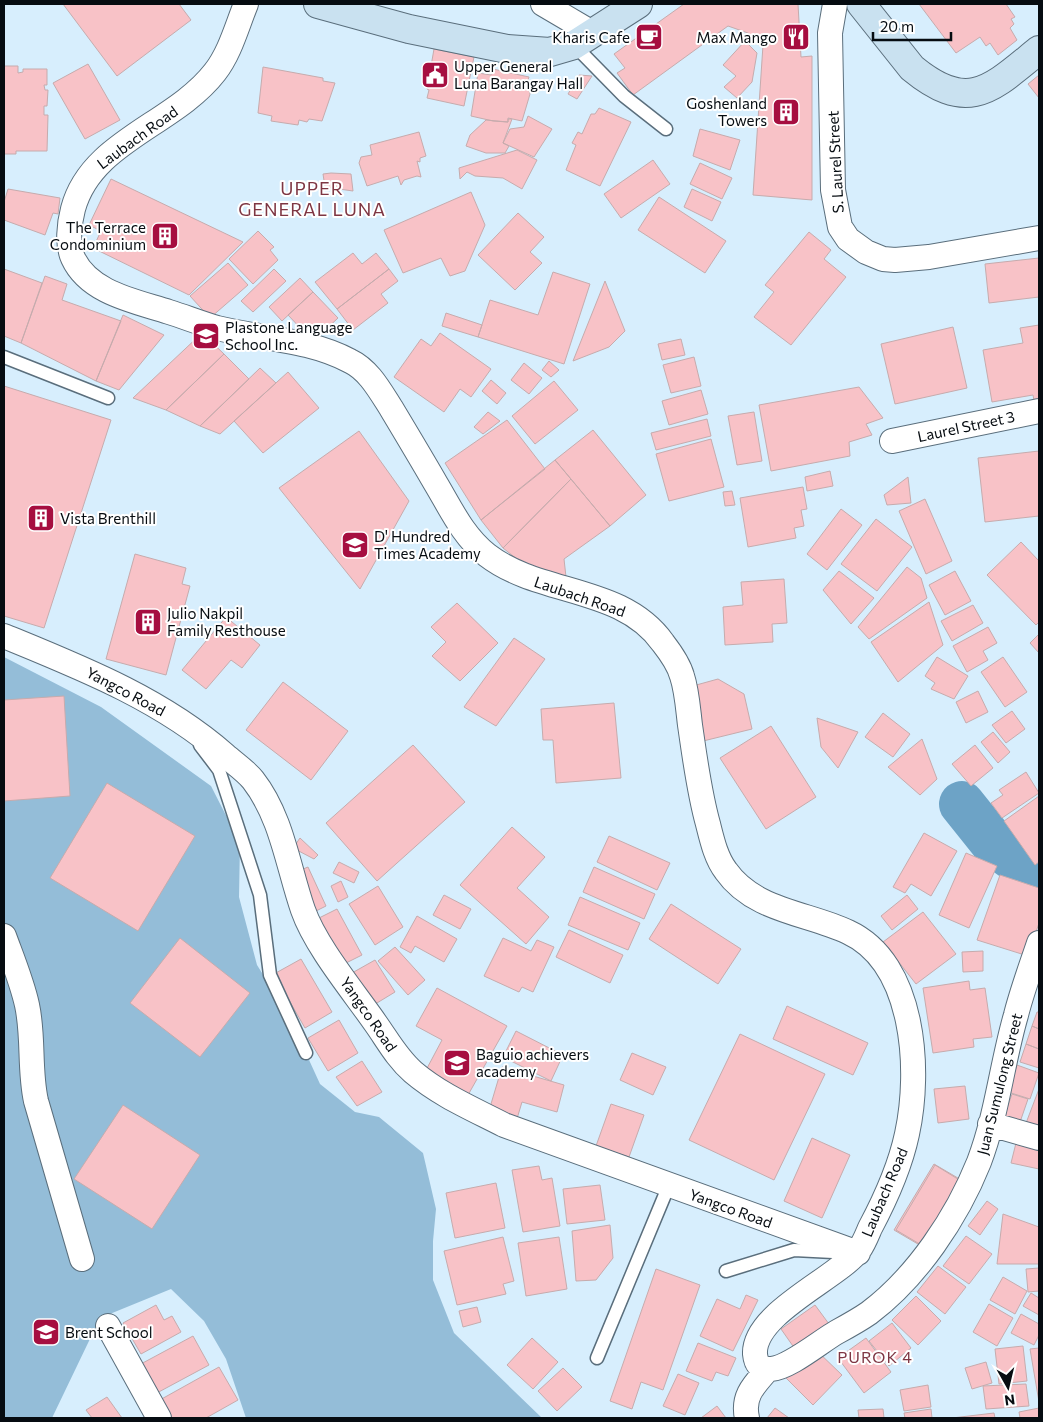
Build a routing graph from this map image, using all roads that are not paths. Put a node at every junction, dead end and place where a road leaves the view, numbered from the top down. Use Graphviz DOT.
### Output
graph roads {
  1 [pos="246,4"];
  2 [pos="318,4"];
  3 [pos="543,4"];
  4 [pos="638,4"];
  5 [pos="835,4"];
  6 [pos="861,4"];
  7 [pos="584,39"];
  8 [pos="1039,50"];
  9 [pos="666,129"];
  10 [pos="1039,238"];
  11 [pos="4,357"];
  12 [pos="108,398"];
  13 [pos="1039,410"];
  14 [pos="892,441"];
  15 [pos="4,636"];
  16 [pos="182,721"];
  17 [pos="4,936"];
  18 [pos="1039,943"];
  19 [pos="306,1053"];
  20 [pos="990,1124"];
  21 [pos="1039,1138"];
  22 [pos="669,1185"];
  23 [pos="858,1253"];
  24 [pos="82,1259"];
  25 [pos="726,1271"];
  26 [pos="108,1326"];
  27 [pos="597,1358"];
  28 [pos="768,1369"];
  29 [pos="159,1418"];
  30 [pos="747,1418"];
  1 -- 23 [label="street, Laubach Road"];
  2 -- 7 [label="main road"];
  3 -- 7 [label="street"];
  4 -- 7 [label="main road"];
  5 -- 10 [label="street, S. Laurel Street"];
  6 -- 8 [label="main road"];
  7 -- 9 [label="lane"];
  11 -- 12 [label="lane"];
  13 -- 14 [label="street, Laurel Street 3"];
  15 -- 16 [label="street, Yangco Road"];
  16 -- 19 [label="lane"];
  16 -- 22 [label="street, Yangco Road"];
  17 -- 24 [label="street"];
  18 -- 20 [label="street, Juan Sumulong Street"];
  20 -- 21 [label="street"];
  20 -- 28 [label="street, Juan Sumulong Street"];
  22 -- 23 [label="street, Yangco Road"];
  22 -- 27 [label="lane"];
  23 -- 25 [label="lane"];
  23 -- 28 [label="street, Laubach Road"];
  26 -- 29 [label="street"];
  28 -- 30 [label="street"];
}
